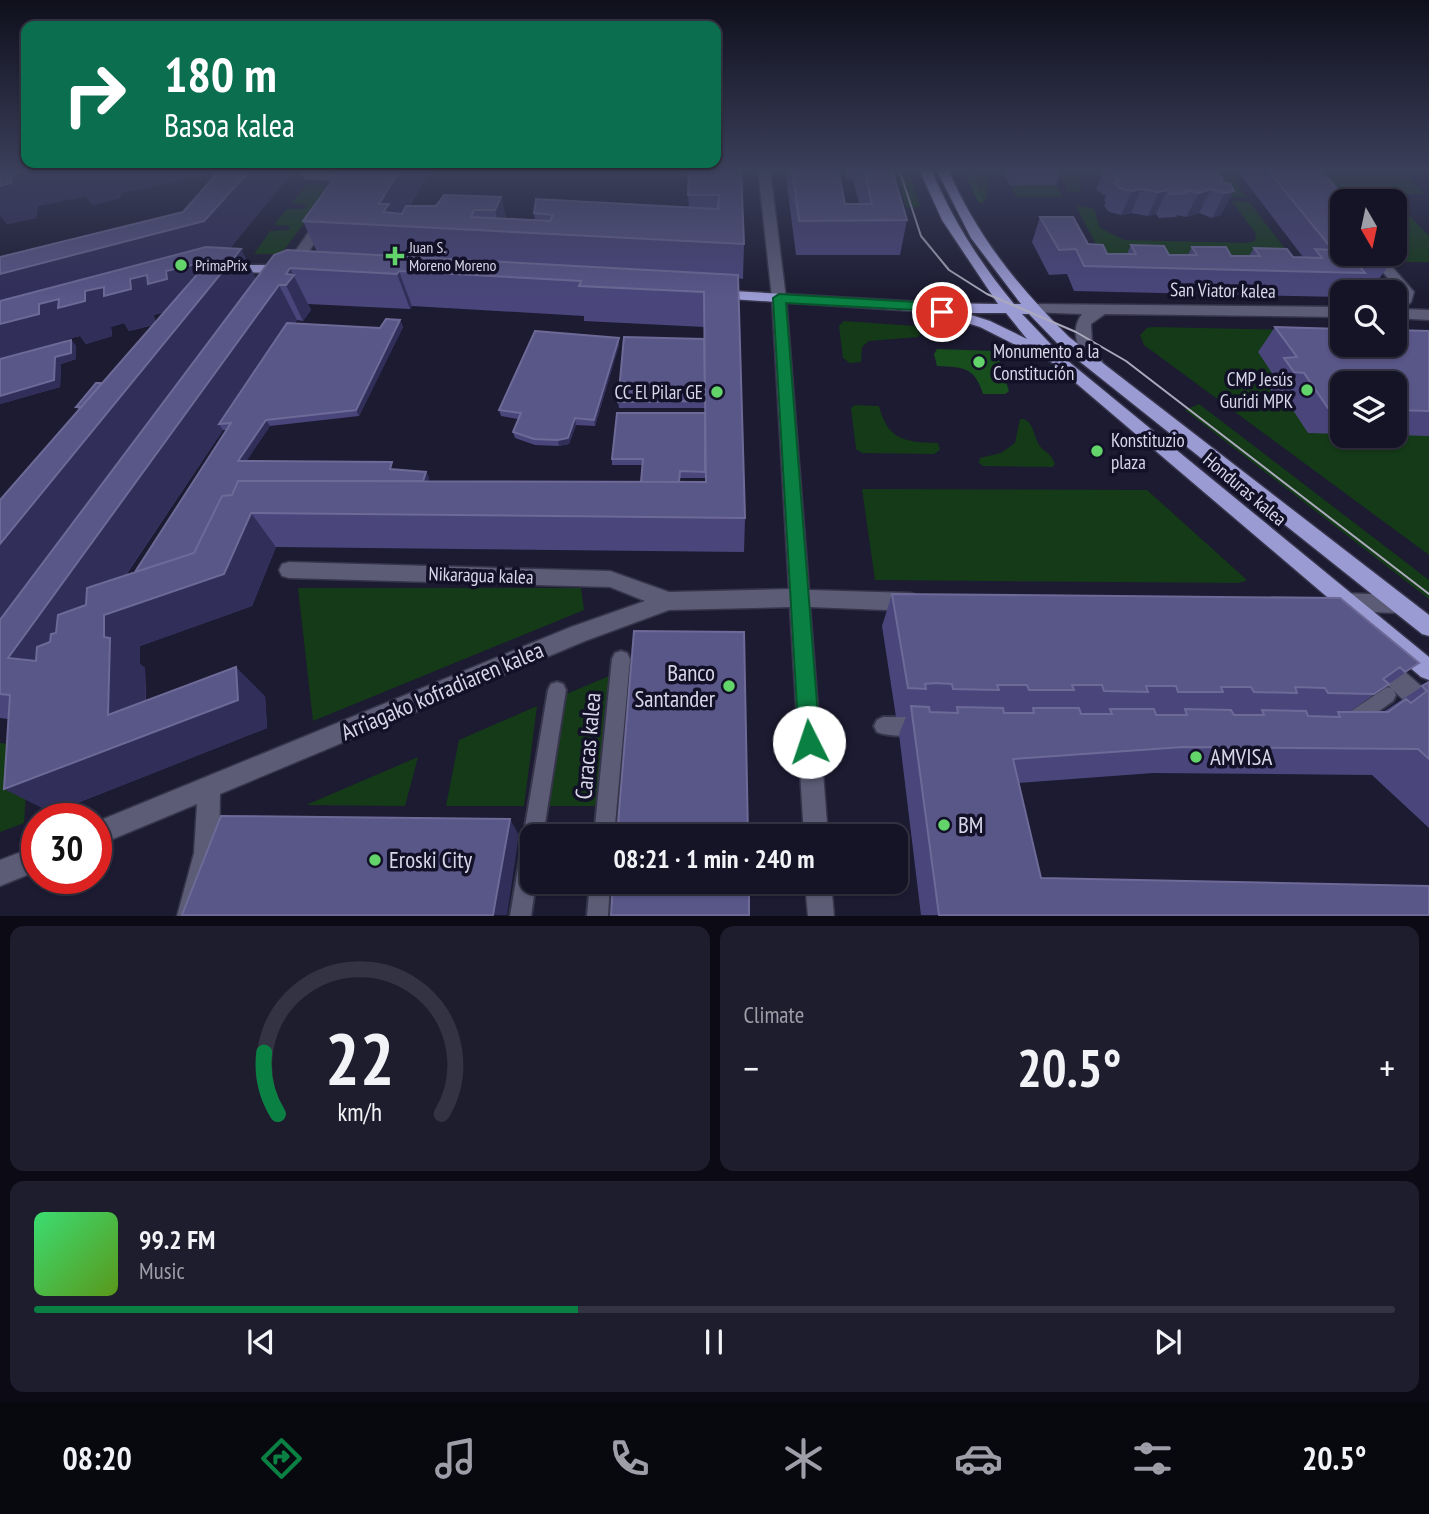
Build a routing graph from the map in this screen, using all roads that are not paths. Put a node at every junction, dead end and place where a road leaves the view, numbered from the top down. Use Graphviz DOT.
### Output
graph roads {
  1 [pos="330,212"];
  2 [pos="769,212"];
  3 [pos="944,212"];
  4 [pos="964,212"];
  5 [pos="1384,266"];
  6 [pos="290,270"];
  7 [pos="312,271"];
  8 [pos="215,272"];
  9 [pos="1007,275"];
  10 [pos="1396,280"];
  11 [pos="993,286"];
  12 [pos="274,292"];
  13 [pos="695,293"];
  14 [pos="1407,293"];
  15 [pos="779,298"];
  16 [pos="1429,305"];
  17 [pos="916,306"];
  18 [pos="947,308"];
  19 [pos="1008,308"];
  20 [pos="1034,309"];
  21 [pos="1102,310"];
  22 [pos="1330,312"];
  23 [pos="1407,312"];
  24 [pos="1429,315"];
  25 [pos="1058,361"];
  26 [pos="1096,365"];
  27 [pos="289,570"];
  28 [pos="799,598"];
  29 [pos="668,601"];
  30 [pos="1347,602"];
  31 [pos="931,603"];
  32 [pos="1401,604"];
  33 [pos="1325,613"];
  34 [pos="1429,627"];
  35 [pos="1360,647"];
  36 [pos="621,659"];
  37 [pos="1429,670"];
  38 [pos="556,690"];
  39 [pos="1387,695"];
  40 [pos="1429,708"];
  41 [pos="883,726"];
  42 [pos="938,726"];
  43 [pos="1325,729"];
  44 [pos="208,789"];
  45 [pos="535,824"];
  46 [pos="605,824"];
  47 [pos="815,824"];
  48 [pos="112,828"];
  49 [pos="21,865"];
  50 [pos="0,873"];
  51 [pos="524,894"];
  52 [pos="599,894"];
  53 [pos="819,894"];
  54 [pos="190,915"];
  55 [pos="520,915"];
  56 [pos="597,915"];
  57 [pos="821,915"];
  1 -- 6 [label="street"];
  2 -- 15 [label="street"];
  3 -- 11 [label="main road, Honduras kalea"];
  4 -- 9 [label="main road, Honduras kalea"];
  5 -- 10 [label="street"];
  6 -- 7 [label="main road"];
  6 -- 8 [label="main road"];
  6 -- 12 [label="street"];
  9 -- 11 [label="main road"];
  9 -- 20 [label="main road, Honduras kalea"];
  11 -- 18 [label="main road"];
  11 -- 19 [label="main road, Honduras kalea"];
  13 -- 15 [label="main road"];
  14 -- 16 [label="street"];
  15 -- 17 [label="main road"];
  15 -- 28 [label="street"];
  17 -- 18 [label="main road"];
  17 -- 25 [label="main road"];
  18 -- 19 [label="main road"];
  19 -- 20 [label="main road"];
  19 -- 25 [label="main road, Honduras kalea"];
  20 -- 21 [label="street, San Viator kalea"];
  20 -- 26 [label="main road, Honduras kalea"];
  21 -- 22 [label="street, San Viator kalea"];
  21 -- 26 [label="street"];
  23 -- 24 [label="street"];
  25 -- 30 [label="main road, Honduras kalea"];
  26 -- 32 [label="main road, Honduras kalea"];
  27 -- 29 [label="street, Nikaragua kalea"];
  28 -- 29 [label="street, Arriagako kofradiaren kalea"];
  28 -- 31 [label="street"];
  28 -- 47 [label="street"];
  29 -- 44 [label="street, Arriagako kofradiaren kalea"];
  30 -- 32 [label="street"];
  30 -- 33 [label="street"];
  30 -- 37 [label="main road, Honduras kalea"];
  32 -- 34 [label="main road, Honduras kalea"];
  35 -- 40 [label="street"];
  36 -- 46 [label="street, Caracas kalea"];
  38 -- 45 [label="street, Caracas kalea"];
  39 -- 43 [label="street"];
  41 -- 42 [label="street"];
  44 -- 48 [label="street, Arriagako kofradiaren kalea"];
  44 -- 54 [label="street"];
  49 -- 50 [label="street"];
  51 -- 55 [label="street"];
  52 -- 56 [label="street"];
  53 -- 57 [label="street"];
}
